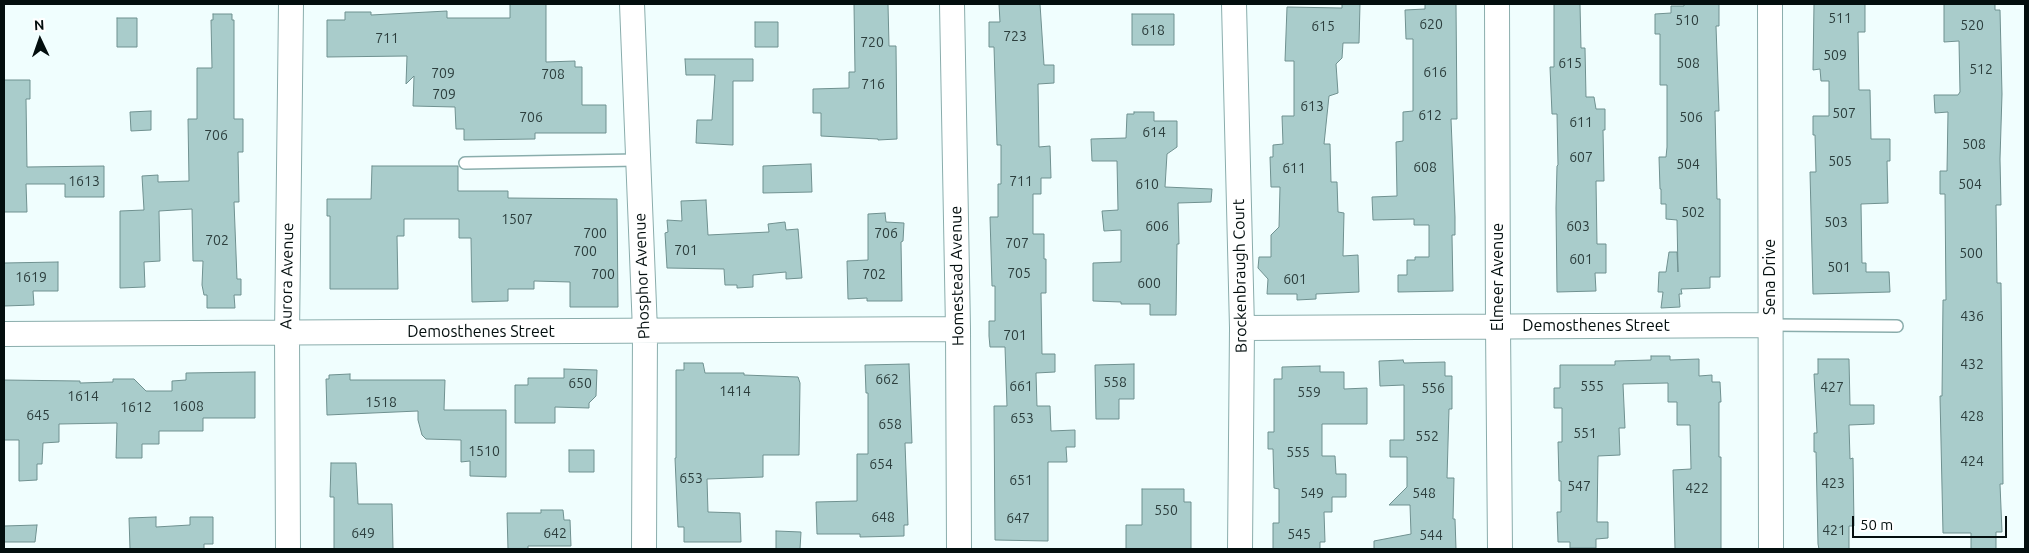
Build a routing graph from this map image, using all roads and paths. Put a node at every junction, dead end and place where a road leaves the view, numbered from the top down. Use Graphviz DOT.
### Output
graph roads {
  1 [pos="291,4"];
  2 [pos="632,4"];
  3 [pos="952,4"];
  4 [pos="1234,4"];
  5 [pos="1497,4"];
  6 [pos="1770,4"];
  7 [pos="637,160"];
  8 [pos="465,163"];
  9 [pos="1770,325"];
  10 [pos="1897,326"];
  11 [pos="1498,327"];
  12 [pos="1242,328"];
  13 [pos="958,330"];
  14 [pos="645,331"];
  15 [pos="286,333"];
  16 [pos="4,334"];
  17 [pos="288,549"];
  18 [pos="644,549"];
  19 [pos="959,549"];
  20 [pos="1240,549"];
  21 [pos="1500,549"];
  22 [pos="1771,549"];
  1 -- 15 [label="street, Aurora Avenue"];
  2 -- 7 [label="street, Phosphor Avenue"];
  3 -- 13 [label="street, Homestead Avenue"];
  4 -- 12 [label="street, Brockenbraugh Court"];
  5 -- 11 [label="street, Elmeer Avenue"];
  6 -- 9 [label="street, Sena Drive"];
  7 -- 8 [label="lane"];
  7 -- 14 [label="street, Phosphor Avenue"];
  9 -- 10 [label="lane"];
  9 -- 11 [label="street, Demosthenes Street"];
  9 -- 22 [label="street, Sena Drive"];
  11 -- 12 [label="street, Demosthenes Street"];
  11 -- 21 [label="street, Elmeer Avenue"];
  12 -- 20 [label="street, Brockenbraugh Court"];
  13 -- 14 [label="street, Demosthenes Street"];
  13 -- 19 [label="street, Homestead Avenue"];
  14 -- 15 [label="street, Demosthenes Street"];
  14 -- 18 [label="street, Phosphor Avenue"];
  15 -- 16 [label="street, Demosthenes Street"];
  15 -- 17 [label="street, Aurora Avenue"];
}
